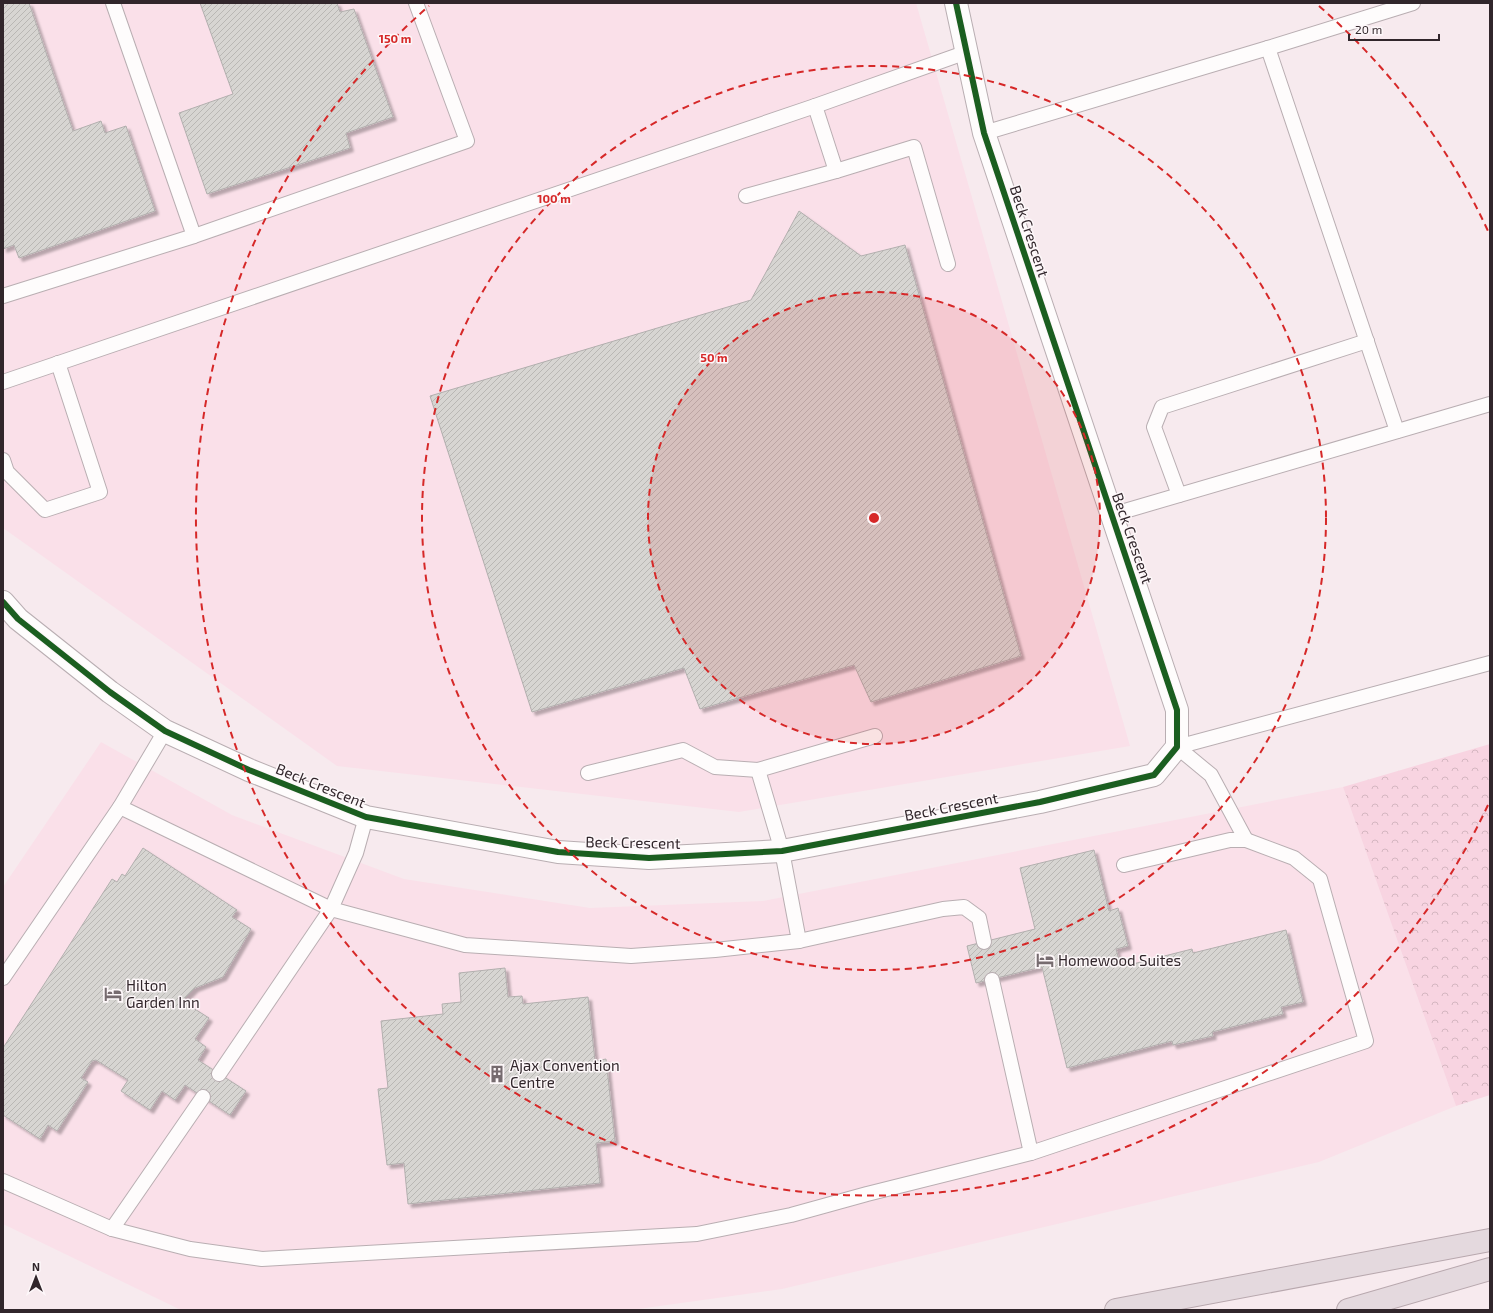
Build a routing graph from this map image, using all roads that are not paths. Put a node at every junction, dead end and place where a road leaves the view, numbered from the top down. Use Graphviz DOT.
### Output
graph roads {
  1 [pos="113,3"];
  2 [pos="416,3"];
  3 [pos="956,3"];
  4 [pos="1413,3"];
  5 [pos="1268,48"];
  6 [pos="967,52"];
  7 [pos="815,106"];
  8 [pos="984,133"];
  9 [pos="836,171"];
  10 [pos="746,196"];
  11 [pos="194,236"];
  12 [pos="948,264"];
  13 [pos="3,296"];
  14 [pos="1367,341"];
  15 [pos="58,363"];
  16 [pos="3,382"];
  17 [pos="1490,404"];
  18 [pos="1397,431"];
  19 [pos="3,460"];
  20 [pos="1179,495"];
  21 [pos="1111,515"];
  22 [pos="3,602"];
  23 [pos="1490,663"];
  24 [pos="165,731"];
  25 [pos="875,736"];
  26 [pos="1177,747"];
  27 [pos="758,770"];
  28 [pos="588,773"];
  29 [pos="120,807"];
  30 [pos="366,818"];
  31 [pos="1246,840"];
  32 [pos="782,851"];
  33 [pos="1124,865"];
  34 [pos="331,909"];
  35 [pos="799,940"];
  36 [pos="984,942"];
  37 [pos="3,978"];
  38 [pos="992,980"];
  39 [pos="219,1074"];
  40 [pos="203,1097"];
  41 [pos="1031,1153"];
  42 [pos="3,1181"];
  43 [pos="112,1229"];
  44 [pos="1490,1240"];
  45 [pos="1490,1268"];
  46 [pos="1116,1310"];
  47 [pos="1348,1310"];
  1 -- 11 [label="lane"];
  2 -- 11 [label="lane"];
  3 -- 6 [label="street, Beck Crescent"];
  4 -- 5 [label="lane"];
  5 -- 8 [label="lane"];
  5 -- 14 [label="lane"];
  6 -- 7 [label="lane"];
  6 -- 8 [label="street, Beck Crescent"];
  7 -- 9 [label="lane"];
  7 -- 15 [label="lane"];
  8 -- 21 [label="street, Beck Crescent"];
  9 -- 10 [label="lane"];
  9 -- 12 [label="lane"];
  11 -- 13 [label="lane"];
  14 -- 18 [label="lane"];
  14 -- 20 [label="lane"];
  15 -- 16 [label="lane"];
  15 -- 19 [label="lane"];
  17 -- 18 [label="lane"];
  18 -- 20 [label="lane"];
  20 -- 21 [label="lane"];
  21 -- 26 [label="street, Beck Crescent"];
  22 -- 24 [label="street, Beck Crescent"];
  23 -- 26 [label="lane"];
  24 -- 29 [label="lane"];
  24 -- 30 [label="street, Beck Crescent"];
  25 -- 27 [label="lane"];
  26 -- 31 [label="lane"];
  26 -- 32 [label="street, Beck Crescent"];
  27 -- 28 [label="lane"];
  27 -- 32 [label="lane"];
  29 -- 34 [label="lane"];
  29 -- 37 [label="lane"];
  30 -- 32 [label="street, Beck Crescent"];
  30 -- 34 [label="lane"];
  31 -- 33 [label="lane"];
  31 -- 41 [label="lane"];
  32 -- 35 [label="lane"];
  34 -- 35 [label="lane"];
  34 -- 39 [label="lane"];
  35 -- 36 [label="lane"];
  38 -- 41 [label="lane"];
  40 -- 43 [label="lane"];
  41 -- 43 [label="lane"];
  42 -- 43 [label="lane"];
  44 -- 46 [label="highway"];
  45 -- 47 [label="highway"];
}
